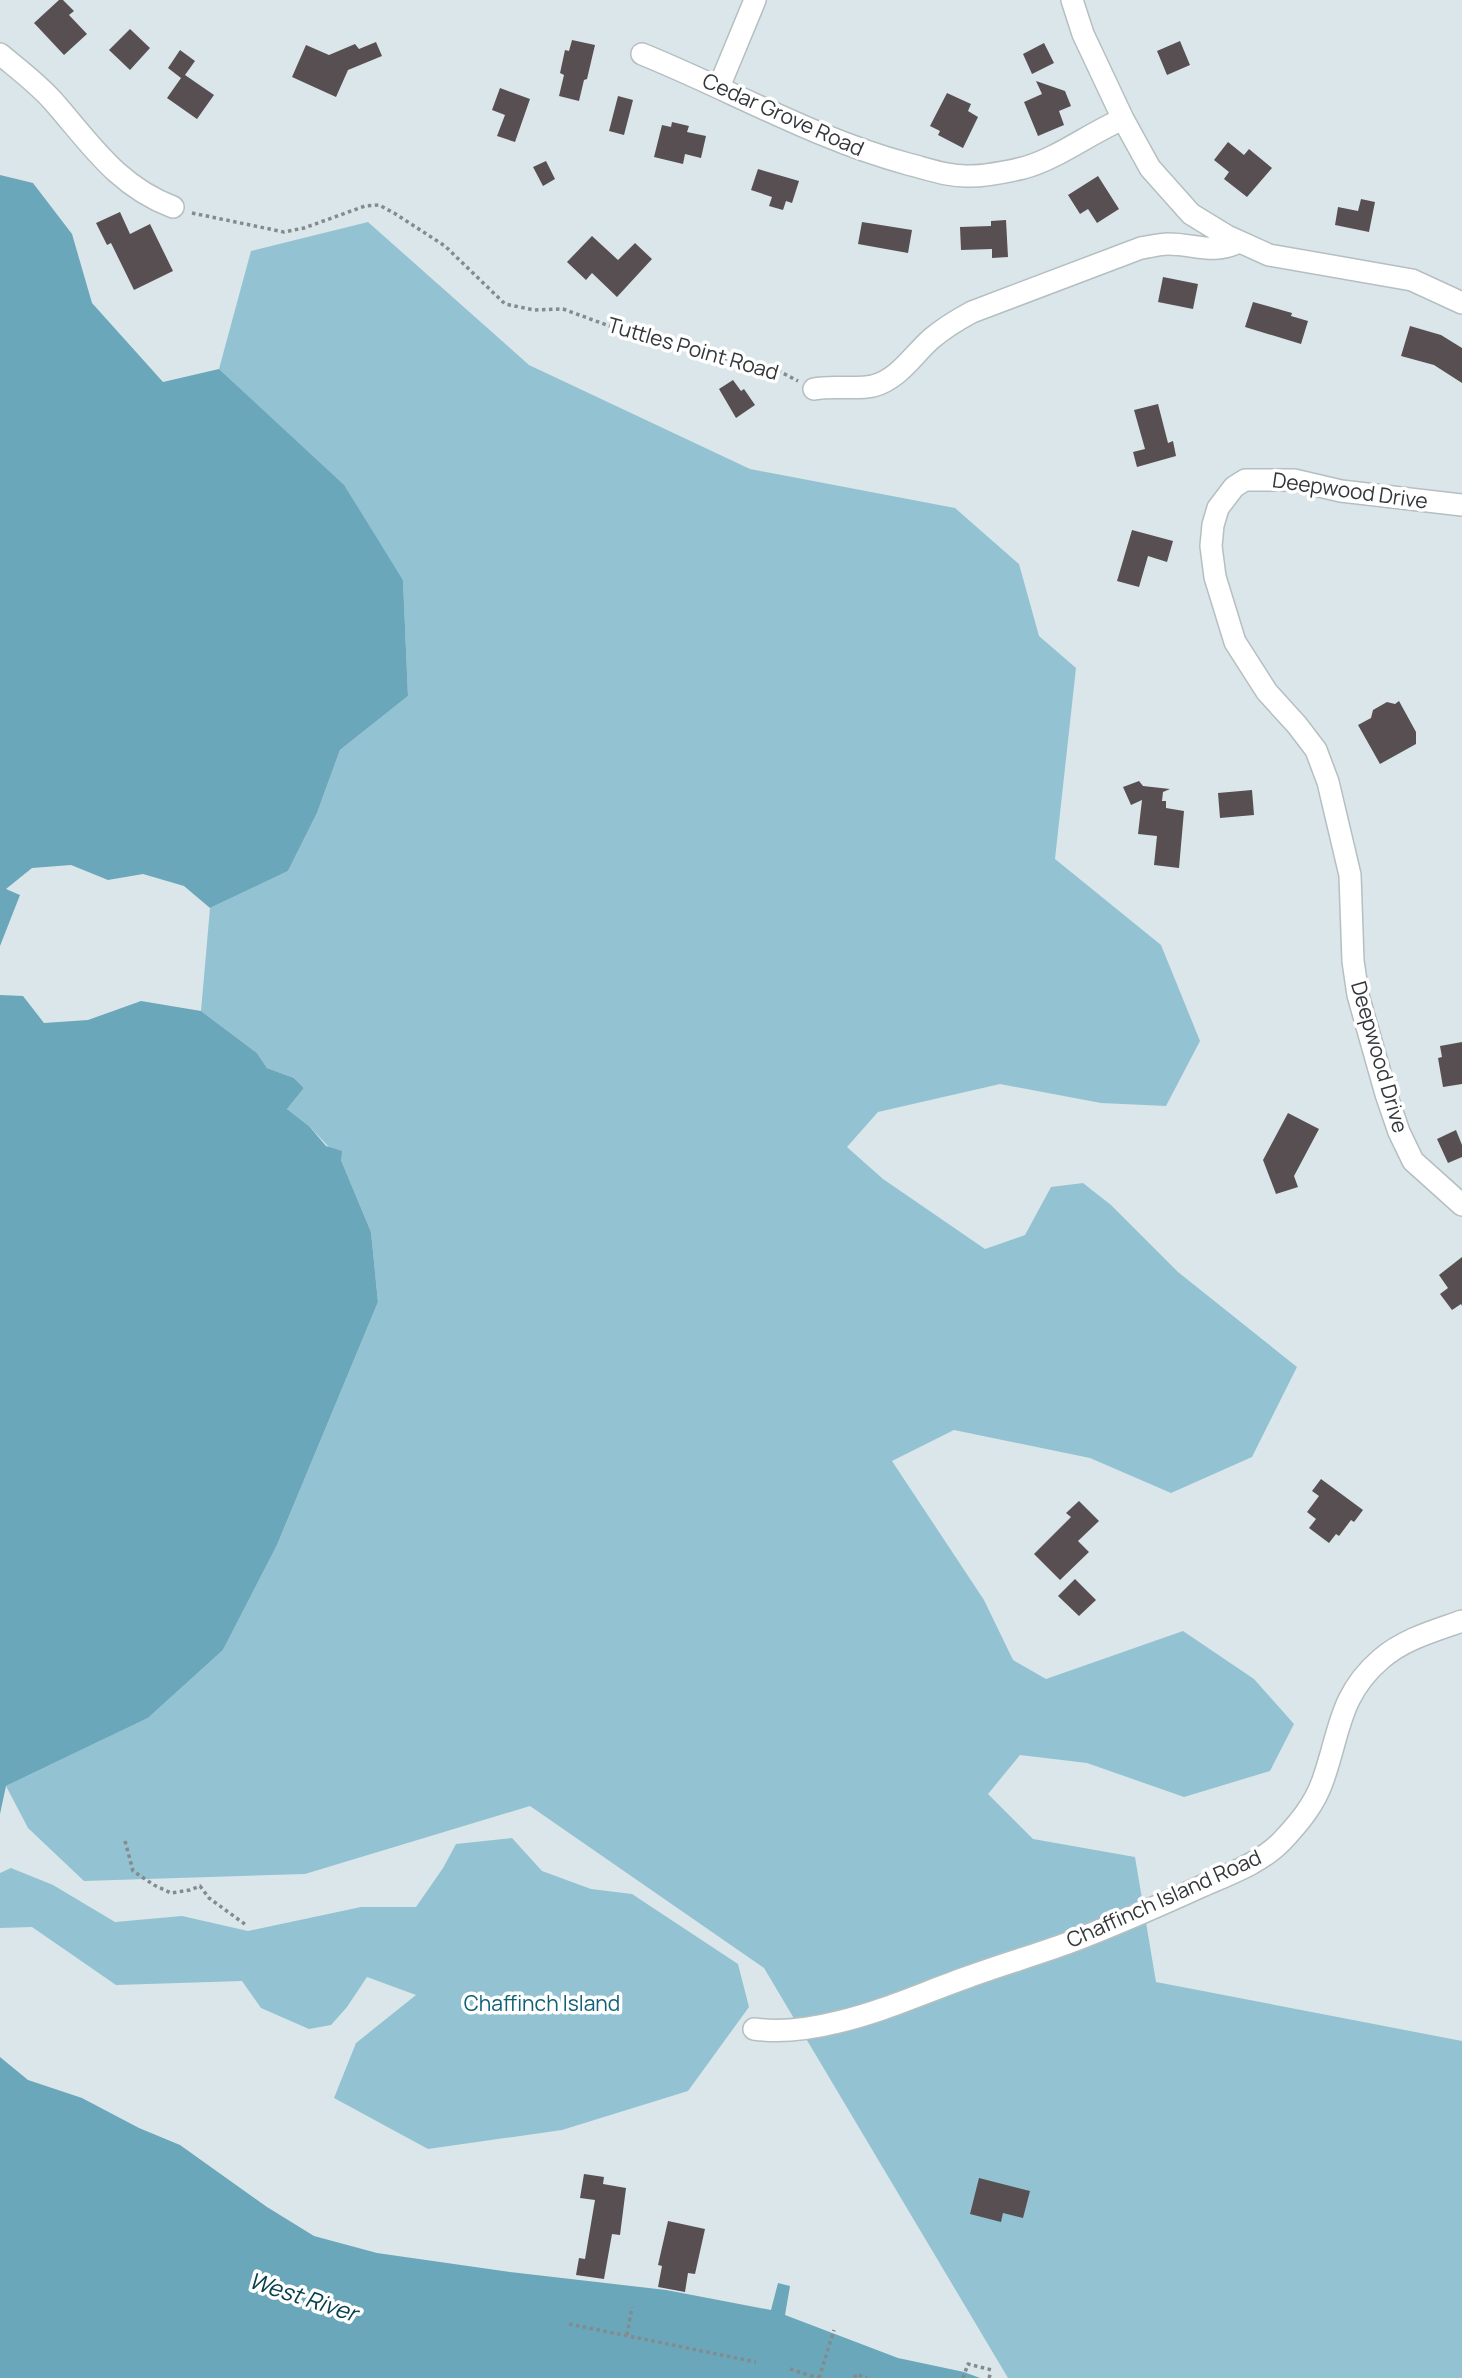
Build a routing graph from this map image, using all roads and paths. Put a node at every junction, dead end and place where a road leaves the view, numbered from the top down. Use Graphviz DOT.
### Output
graph roads {
  1 [pos="755,0"];
  2 [pos="1072,0"];
  3 [pos="0,54"];
  4 [pos="642,54"];
  5 [pos="719,87"];
  6 [pos="1123,119"];
  7 [pos="173,207"];
  8 [pos="1239,242"];
  9 [pos="1462,303"];
  10 [pos="814,389"];
  11 [pos="1462,505"];
  12 [pos="1462,1205"];
  13 [pos="1462,1621"];
  14 [pos="125,1841"];
  15 [pos="246,1925"];
  16 [pos="754,2029"];
  17 [pos="632,2307"];
  18 [pos="569,2323"];
  19 [pos="834,2330"];
  20 [pos="627,2335"];
  21 [pos="756,2362"];
  22 [pos="790,2369"];
  23 [pos="818,2378"];
  24 [pos="855,2378"];
  25 [pos="867,2378"];
  26 [pos="963,2378"];
  27 [pos="989,2378"];
  1 -- 5 [label="street"];
  2 -- 6 [label="street"];
  3 -- 7 [label="street"];
  4 -- 5 [label="street, Cedar Grove Road"];
  5 -- 6 [label="street, Cedar Grove Road"];
  6 -- 8 [label="street"];
  7 -- 10 [label="path, Tuttles Point Road"];
  8 -- 9 [label="street"];
  8 -- 10 [label="street"];
  11 -- 12 [label="street, Deepwood Drive"];
  13 -- 16 [label="street, Chaffinch Island Road"];
  14 -- 15 [label="path"];
  17 -- 20 [label="path"];
  18 -- 20 [label="path"];
  19 -- 23 [label="path"];
  20 -- 21 [label="path"];
  22 -- 23 [label="path"];
  24 -- 25 [label="path"];
  26 -- 27 [label="path"];
}
